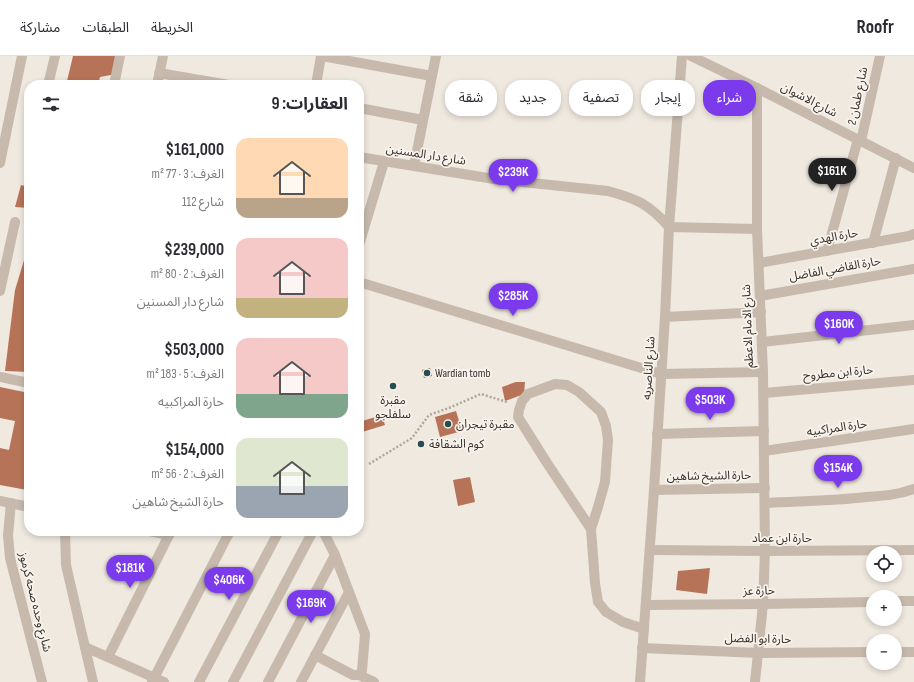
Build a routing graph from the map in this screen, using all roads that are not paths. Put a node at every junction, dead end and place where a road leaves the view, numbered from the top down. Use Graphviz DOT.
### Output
graph roads {
  1 [pos="22,56"];
  2 [pos="55,56"];
  3 [pos="120,56"];
  4 [pos="163,56"];
  5 [pos="322,56"];
  6 [pos="436,56"];
  7 [pos="682,56"];
  8 [pos="691,56"];
  9 [pos="880,56"];
  10 [pos="706,59"];
  11 [pos="159,73"];
  12 [pos="432,76"];
  13 [pos="49,80"];
  14 [pos="115,80"];
  15 [pos="158,80"];
  16 [pos="200,80"];
  17 [pos="317,80"];
  18 [pos="757,88"];
  19 [pos="364,109"];
  20 [pos="423,120"];
  21 [pos="860,140"];
  22 [pos="364,158"];
  23 [pos="896,158"];
  24 [pos="384,162"];
  25 [pos="0,163"];
  26 [pos="414,166"];
  27 [pos="914,168"];
  28 [pos="15,222"];
  29 [pos="669,227"];
  30 [pos="364,229"];
  31 [pos="757,229"];
  32 [pos="914,234"];
  33 [pos="874,243"];
  34 [pos="827,251"];
  35 [pos="759,264"];
  36 [pos="914,269"];
  37 [pos="364,284"];
  38 [pos="0,291"];
  39 [pos="760,296"];
  40 [pos="761,312"];
  41 [pos="665,317"];
  42 [pos="914,325"];
  43 [pos="762,342"];
  44 [pos="763,372"];
  45 [pos="661,374"];
  46 [pos="0,377"];
  47 [pos="914,380"];
  48 [pos="24,382"];
  49 [pos="764,393"];
  50 [pos="914,429"];
  51 [pos="764,431"];
  52 [pos="657,434"];
  53 [pos="764,451"];
  54 [pos="765,488"];
  55 [pos="654,490"];
  56 [pos="911,492"];
  57 [pos="0,501"];
  58 [pos="11,503"];
  59 [pos="765,503"];
  60 [pos="24,506"];
  61 [pos="591,529"];
  62 [pos="65,536"];
  63 [pos="168,536"];
  64 [pos="227,536"];
  65 [pos="276,536"];
  66 [pos="310,536"];
  67 [pos="326,536"];
  68 [pos="650,550"];
  69 [pos="914,550"];
  70 [pos="765,551"];
  71 [pos="335,555"];
  72 [pos="349,592"];
  73 [pos="902,601"];
  74 [pos="914,601"];
  75 [pos="866,602"];
  76 [pos="763,604"];
  77 [pos="646,605"];
  78 [pos="644,629"];
  79 [pos="85,647"];
  80 [pos="642,648"];
  81 [pos="866,652"];
  82 [pos="902,652"];
  83 [pos="914,652"];
  84 [pos="759,653"];
  85 [pos="315,655"];
  86 [pos="108,657"];
  87 [pos="359,675"];
  88 [pos="152,680"];
  89 [pos="42,682"];
  90 [pos="93,682"];
  91 [pos="164,682"];
  92 [pos="199,682"];
  93 [pos="233,682"];
  94 [pos="268,682"];
  95 [pos="301,682"];
  96 [pos="374,682"];
  97 [pos="640,682"];
  98 [pos="755,682"];
  1 -- 25 [label="street"];
  2 -- 13 [label="street"];
  3 -- 14 [label="street"];
  4 -- 11 [label="street"];
  5 -- 12 [label="street"];
  5 -- 17 [label="street"];
  6 -- 12 [label="street"];
  7 -- 29 [label="street, شارع الناصريه"];
  8 -- 10 [label="street, شارع الاشوان"];
  9 -- 21 [label="street, شارع طمان 2"];
  10 -- 18 [label="street, شارع الاشوان"];
  11 -- 15 [label="street"];
  11 -- 16 [label="street"];
  12 -- 20 [label="street"];
  18 -- 21 [label="street, شارع الاشوان"];
  18 -- 31 [label="street, شارع الامام الاعظم"];
  19 -- 20 [label="street"];
  20 -- 26 [label="street"];
  21 -- 23 [label="street, شارع الاشوان"];
  21 -- 34 [label="street, شارع طمان 2"];
  22 -- 24 [label="street, شارع دار المسنين"];
  23 -- 27 [label="street, شارع الاشوان"];
  23 -- 33 [label="street"];
  24 -- 26 [label="street, شارع دار المسنين"];
  24 -- 30 [label="street"];
  26 -- 29 [label="street, شارع دار المسنين"];
  28 -- 38 [label="street"];
  29 -- 31 [label="street"];
  29 -- 41 [label="street, شارع الناصريه"];
  31 -- 35 [label="street, شارع الامام الاعظم"];
  32 -- 33 [label="street, حارة الهدي"];
  33 -- 34 [label="street, حارة الهدي"];
  34 -- 35 [label="street, حارة الهدي"];
  35 -- 39 [label="street, شارع الامام الاعظم"];
  36 -- 39 [label="street, حارة القاضي الفاضل"];
  37 -- 45 [label="street"];
  39 -- 40 [label="street, شارع الامام الاعظم"];
  40 -- 41 [label="street"];
  40 -- 43 [label="street, شارع الامام الاعظم"];
  41 -- 45 [label="street, شارع الناصريه"];
  42 -- 43 [label="street"];
  43 -- 44 [label="street, شارع الامام الاعظم"];
  44 -- 45 [label="street"];
  44 -- 49 [label="street, شارع الامام الاعظم"];
  45 -- 52 [label="street, شارع الناصريه"];
  46 -- 48 [label="street"];
  47 -- 49 [label="street, حارة ابن مطروح"];
  49 -- 51 [label="street, شارع الامام الاعظم"];
  50 -- 53 [label="street, حارة المراكبيه"];
  51 -- 52 [label="street"];
  51 -- 53 [label="street, شارع الامام الاعظم"];
  52 -- 55 [label="street, شارع الناصريه"];
  53 -- 54 [label="street, شارع الامام الاعظم"];
  54 -- 55 [label="street, حارة الشيخ شاهين"];
  54 -- 59 [label="street, شارع الامام الاعظم"];
  55 -- 68 [label="street, شارع الناصريه"];
  56 -- 59 [label="street"];
  57 -- 58 [label="street"];
  58 -- 60 [label="street"];
  58 -- 89 [label="street, شارع وحده صحه كرموز"];
  59 -- 70 [label="street, شارع الامام الاعظم"];
  61 -- 61 [label="street"];
  61 -- 78 [label="street"];
  62 -- 79 [label="street"];
  63 -- 86 [label="street"];
  64 -- 88 [label="street"];
  65 -- 92 [label="street"];
  66 -- 93 [label="street"];
  67 -- 71 [label="street"];
  68 -- 70 [label="street, حارة ابن عماد"];
  68 -- 77 [label="street, شارع الناصريه"];
  69 -- 70 [label="street, حارة ابن عماد"];
  70 -- 76 [label="street, شارع الامام الاعظم"];
  71 -- 72 [label="street"];
  71 -- 94 [label="street"];
  72 -- 85 [label="street"];
  72 -- 87 [label="street"];
  73 -- 74 [label="street"];
  75 -- 76 [label="street, حارة عز"];
  76 -- 77 [label="street, حارة عز"];
  76 -- 84 [label="street, شارع الامام الاعظم"];
  77 -- 78 [label="street, شارع الناصريه"];
  78 -- 80 [label="street, شارع الناصريه"];
  79 -- 86 [label="street"];
  79 -- 90 [label="street"];
  80 -- 84 [label="street, حارة ابو الفضل"];
  80 -- 97 [label="street, شارع الناصريه"];
  81 -- 84 [label="street, حارة ابو الفضل"];
  82 -- 83 [label="street"];
  84 -- 98 [label="street, شارع الامام الاعظم"];
  85 -- 87 [label="street"];
  85 -- 95 [label="street"];
  86 -- 88 [label="street"];
  87 -- 96 [label="street"];
  88 -- 91 [label="street"];
}
